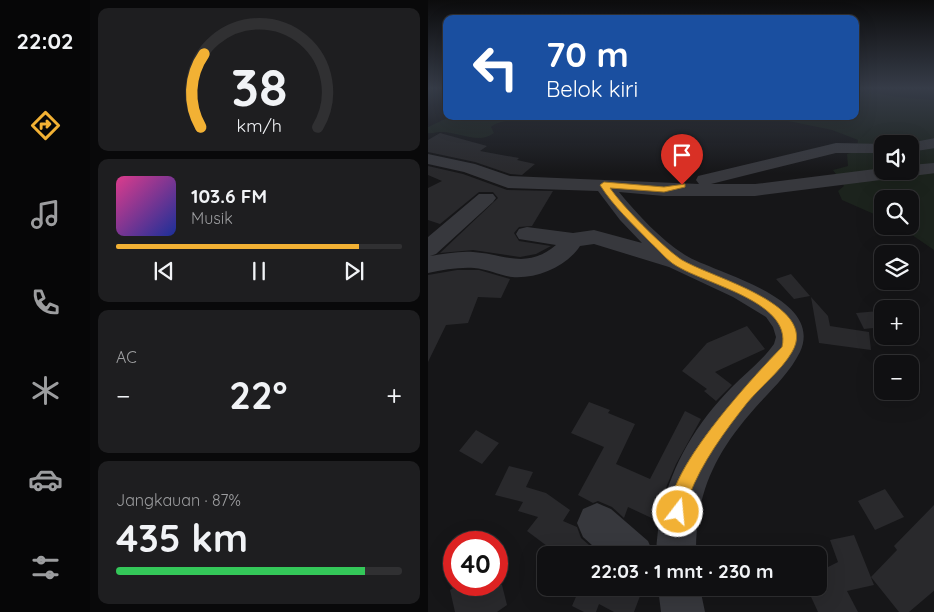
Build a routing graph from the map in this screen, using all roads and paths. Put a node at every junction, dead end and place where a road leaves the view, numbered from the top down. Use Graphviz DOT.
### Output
graph roads {
  1 [pos="934,143"];
  2 [pos="919,146"];
  3 [pos="874,148"];
  4 [pos="428,160"];
  5 [pos="934,168"];
  6 [pos="604,185"];
  7 [pos="664,190"];
  8 [pos="486,198"];
  9 [pos="527,234"];
  10 [pos="573,240"];
  11 [pos="428,249"];
  12 [pos="676,260"];
  13 [pos="428,265"];
  14 [pos="597,523"];
  15 [pos="624,546"];
  16 [pos="676,546"];
  1 -- 2 [label="street"];
  3 -- 7 [label="street"];
  4 -- 6 [label="street"];
  5 -- 7 [label="street"];
  6 -- 7 [label="street"];
  6 -- 12 [label="street"];
  8 -- 11 [label="street"];
  9 -- 10 [label="street"];
  10 -- 12 [label="street"];
  10 -- 13 [label="street"];
  12 -- 16 [label="street"];
  14 -- 15 [label="street"];
}
